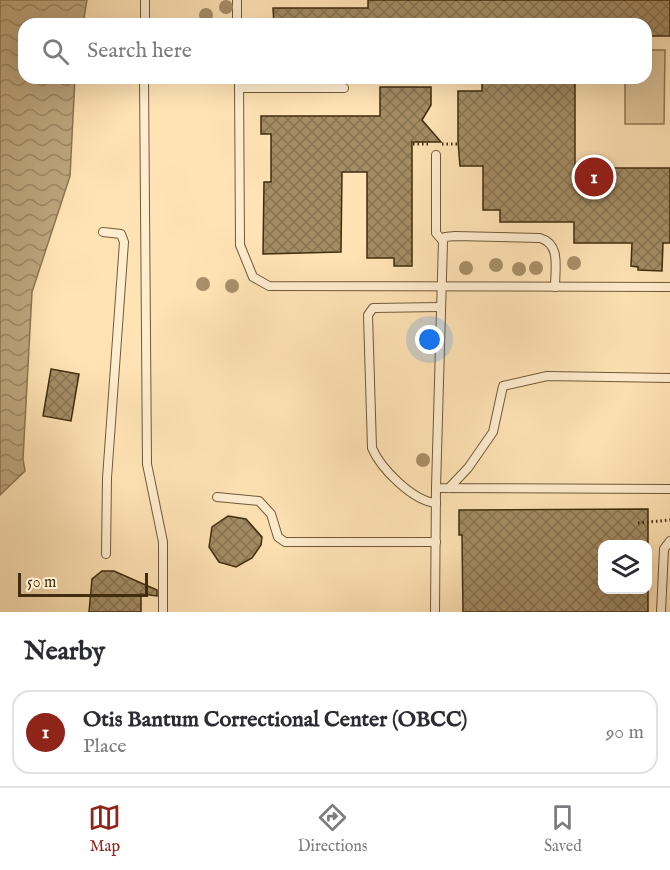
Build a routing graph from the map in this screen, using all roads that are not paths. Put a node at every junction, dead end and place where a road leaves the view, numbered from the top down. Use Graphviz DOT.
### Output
graph roads {
  1 [pos="145,0"];
  2 [pos="237,0"];
  3 [pos="145,18"];
  4 [pos="237,18"];
  5 [pos="144,84"];
  6 [pos="239,84"];
  7 [pos="239,88"];
  8 [pos="344,88"];
  9 [pos="436,156"];
  10 [pos="103,232"];
  11 [pos="443,241"];
  12 [pos="441,286"];
  13 [pos="555,286"];
  14 [pos="670,287"];
  15 [pos="441,307"];
  16 [pos="670,378"];
  17 [pos="436,488"];
  18 [pos="449,488"];
  19 [pos="670,489"];
  20 [pos="218,497"];
  21 [pos="436,503"];
  22 [pos="670,541"];
  23 [pos="436,542"];
  24 [pos="106,554"];
  25 [pos="163,612"];
  26 [pos="435,612"];
  27 [pos="661,612"];
  1 -- 3 [label="lane"];
  2 -- 4 [label="lane"];
  5 -- 25 [label="lane"];
  6 -- 7 [label="lane"];
  7 -- 8 [label="lane"];
  7 -- 12 [label="lane"];
  9 -- 11 [label="lane"];
  10 -- 24 [label="lane"];
  11 -- 12 [label="lane"];
  11 -- 13 [label="lane"];
  12 -- 13 [label="lane"];
  12 -- 15 [label="lane"];
  13 -- 14 [label="lane"];
  15 -- 17 [label="lane"];
  15 -- 21 [label="lane"];
  16 -- 18 [label="lane"];
  17 -- 18 [label="lane"];
  17 -- 21 [label="lane"];
  18 -- 19 [label="lane"];
  20 -- 23 [label="lane"];
  21 -- 23 [label="lane"];
  22 -- 27 [label="lane"];
  23 -- 26 [label="lane"];
}
